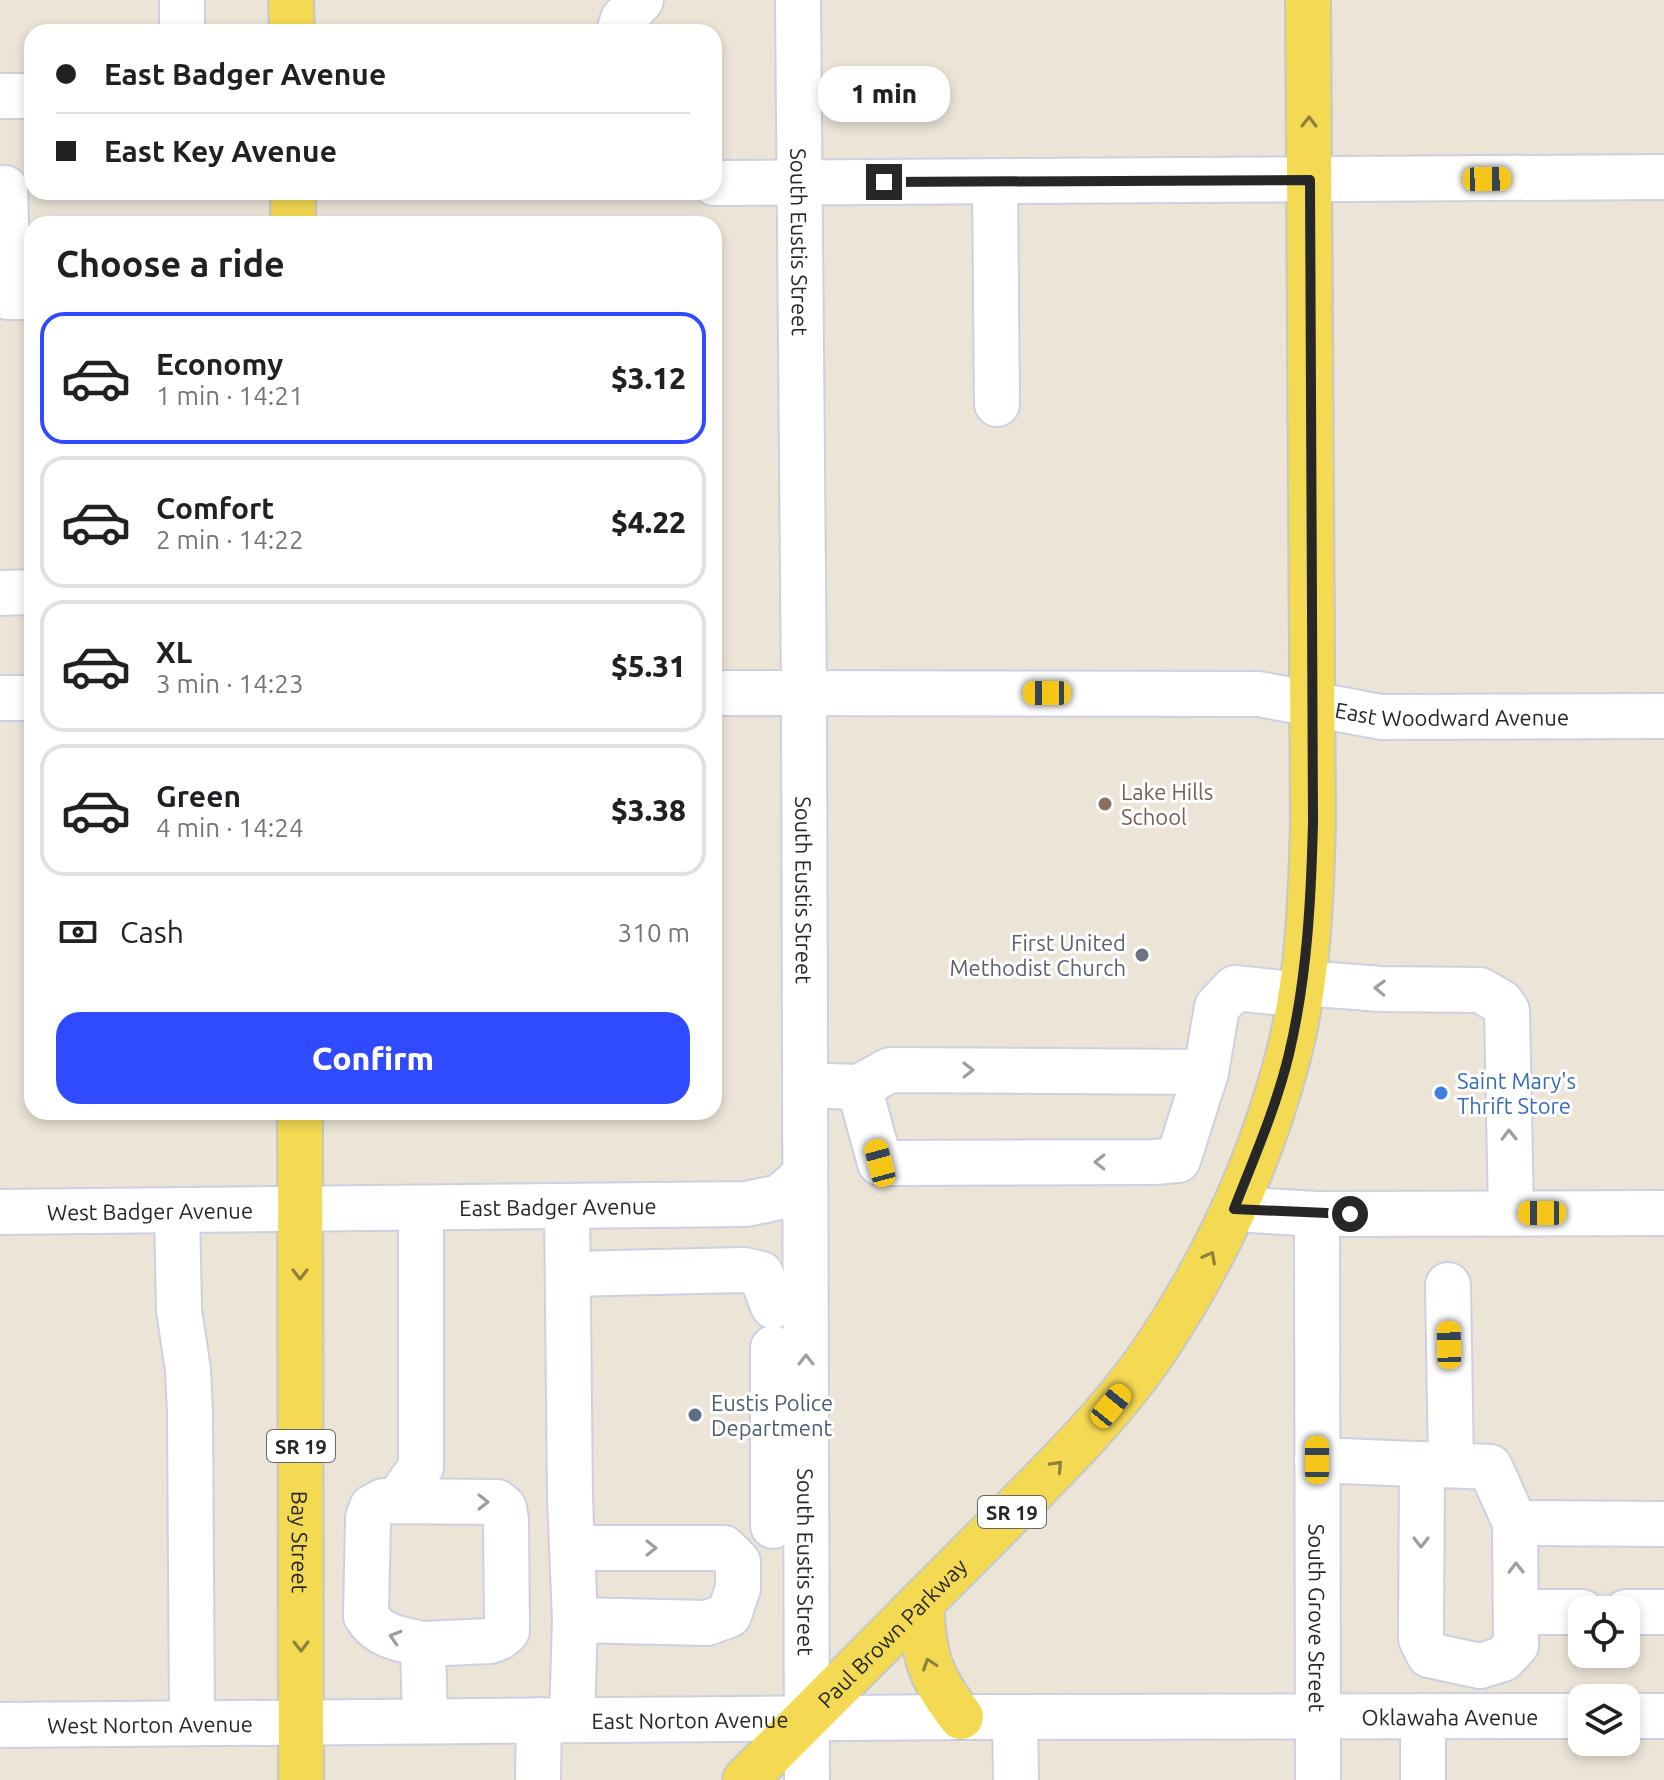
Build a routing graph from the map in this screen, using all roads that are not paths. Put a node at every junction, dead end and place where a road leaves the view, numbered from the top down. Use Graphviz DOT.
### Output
graph roads {
  1 [pos="182,0"];
  2 [pos="291,0"];
  3 [pos="798,0"];
  4 [pos="1308,0"];
  5 [pos="182,24"];
  6 [pos="292,24"];
  7 [pos="0,96"];
  8 [pos="24,96"];
  9 [pos="1664,177"];
  10 [pos="1310,180"];
  11 [pos="995,182"];
  12 [pos="722,183"];
  13 [pos="800,183"];
  14 [pos="12,188"];
  15 [pos="13,297"];
  16 [pos="997,404"];
  17 [pos="24,592"];
  18 [pos="0,593"];
  19 [pos="722,693"];
  20 [pos="804,693"];
  21 [pos="0,698"];
  22 [pos="24,698"];
  23 [pos="1312,704"];
  24 [pos="1664,716"];
  25 [pos="1302,989"];
  26 [pos="1206,1072"];
  27 [pos="874,1078"];
  28 [pos="803,1086"];
  29 [pos="300,1120"];
  30 [pos="805,1175"];
  31 [pos="567,1206"];
  32 [pos="421,1208"];
  33 [pos="300,1209"];
  34 [pos="1234,1209"];
  35 [pos="177,1211"];
  36 [pos="0,1212"];
  37 [pos="1511,1213"];
  38 [pos="1664,1213"];
  39 [pos="1317,1214"];
  40 [pos="568,1274"];
  41 [pos="1448,1285"];
  42 [pos="1317,1460"];
  43 [pos="1436,1464"];
  44 [pos="409,1484"];
  45 [pos="789,1522"];
  46 [pos="1515,1523"];
  47 [pos="1664,1524"];
  48 [pos="573,1548"];
  49 [pos="726,1549"];
  50 [pos="921,1603"];
  51 [pos="1517,1612"];
  52 [pos="1568,1612"];
  53 [pos="1640,1612"];
  54 [pos="1664,1612"];
  55 [pos="575,1620"];
  56 [pos="423,1644"];
  57 [pos="1317,1716"];
  58 [pos="1423,1716"];
  59 [pos="1568,1716"];
  60 [pos="1640,1716"];
  61 [pos="1664,1716"];
  62 [pos="961,1717"];
  63 [pos="1015,1717"];
  64 [pos="806,1718"];
  65 [pos="556,1720"];
  66 [pos="425,1721"];
  67 [pos="302,1722"];
  68 [pos="192,1723"];
  69 [pos="0,1725"];
  70 [pos="301,1780"];
  71 [pos="538,1780"];
  72 [pos="745,1780"];
  73 [pos="807,1780"];
  74 [pos="1016,1780"];
  75 [pos="1318,1780"];
  76 [pos="1423,1780"];
  1 -- 5 [label="street"];
  2 -- 6 [label="main road"];
  3 -- 13 [label="street, South Eustis Street"];
  10 -- 4 [label="main road, SR 19, one-way"];
  7 -- 8 [label="street"];
  9 -- 10 [label="street"];
  10 -- 11 [label="street"];
  10 -- 23 [label="main road, SR 19"];
  11 -- 13 [label="street"];
  11 -- 16 [label="street"];
  12 -- 13 [label="street"];
  13 -- 20 [label="street, South Eustis Street"];
  14 -- 15 [label="street"];
  17 -- 18 [label="street"];
  19 -- 20 [label="street, East Woodward Avenue"];
  20 -- 23 [label="street, East Woodward Avenue"];
  20 -- 28 [label="street, South Eustis Street"];
  21 -- 22 [label="street"];
  23 -- 24 [label="street, East Woodward Avenue"];
  23 -- 25 [label="main road, SR 19"];
  25 -- 26 [label="street"];
  25 -- 34 [label="main road, Paul Brown Parkway / SR 19"];
  37 -- 25 [label="street, one-way"];
  27 -- 26 [label="street, one-way"];
  26 -- 27 [label="street, one-way"];
  27 -- 28 [label="street"];
  28 -- 30 [label="street, South Eustis Street"];
  29 -- 33 [label="main road, Bay Street / SR 19"];
  30 -- 31 [label="street, East Badger Avenue"];
  45 -- 30 [label="street, South Eustis Street, one-way"];
  31 -- 32 [label="street, East Badger Avenue"];
  31 -- 40 [label="street"];
  32 -- 33 [label="street, East Badger Avenue"];
  32 -- 44 [label="street"];
  33 -- 35 [label="street, West Badger Avenue"];
  33 -- 67 [label="main road, Bay Street / SR 19, one-way"];
  34 -- 39 [label="street"];
  50 -- 34 [label="main road, Paul Brown Parkway / SR 19, one-way"];
  35 -- 36 [label="street, West Badger Avenue"];
  35 -- 68 [label="street"];
  37 -- 38 [label="street"];
  37 -- 39 [label="street"];
  39 -- 42 [label="street, South Grove Street"];
  40 -- 45 [label="street"];
  40 -- 48 [label="street"];
  41 -- 43 [label="street"];
  42 -- 43 [label="street"];
  42 -- 57 [label="street, South Grove Street"];
  43 -- 46 [label="street"];
  43 -- 51 [label="street, one-way"];
  56 -- 44 [label="street, one-way"];
  44 -- 56 [label="street, one-way"];
  45 -- 49 [label="street"];
  45 -- 64 [label="street, South Eustis Street"];
  46 -- 47 [label="street"];
  51 -- 46 [label="street, one-way"];
  48 -- 49 [label="street, one-way"];
  48 -- 55 [label="street"];
  49 -- 55 [label="street"];
  62 -- 50 [label="main road, one-way"];
  50 -- 64 [label="main road, Paul Brown Parkway / SR 19"];
  51 -- 52 [label="street"];
  53 -- 54 [label="street"];
  55 -- 65 [label="street"];
  56 -- 66 [label="street"];
  57 -- 58 [label="street, Oklawaha Avenue"];
  57 -- 63 [label="street, East Norton Avenue"];
  57 -- 75 [label="street, South Grove Street"];
  58 -- 59 [label="street, Oklawaha Avenue"];
  58 -- 76 [label="street"];
  60 -- 61 [label="street"];
  62 -- 63 [label="street, East Norton Avenue"];
  62 -- 64 [label="street, East Norton Avenue"];
  63 -- 74 [label="street"];
  64 -- 65 [label="street, East Norton Avenue"];
  64 -- 72 [label="main road, Paul Brown Parkway / SR 19"];
  64 -- 73 [label="street, South Eustis Street"];
  65 -- 66 [label="street, East Norton Avenue"];
  65 -- 71 [label="street"];
  66 -- 67 [label="street, East Norton Avenue"];
  67 -- 68 [label="street, West Norton Avenue"];
  67 -- 70 [label="main road, Bay Street / SR 19"];
  68 -- 69 [label="street, West Norton Avenue"];
}
